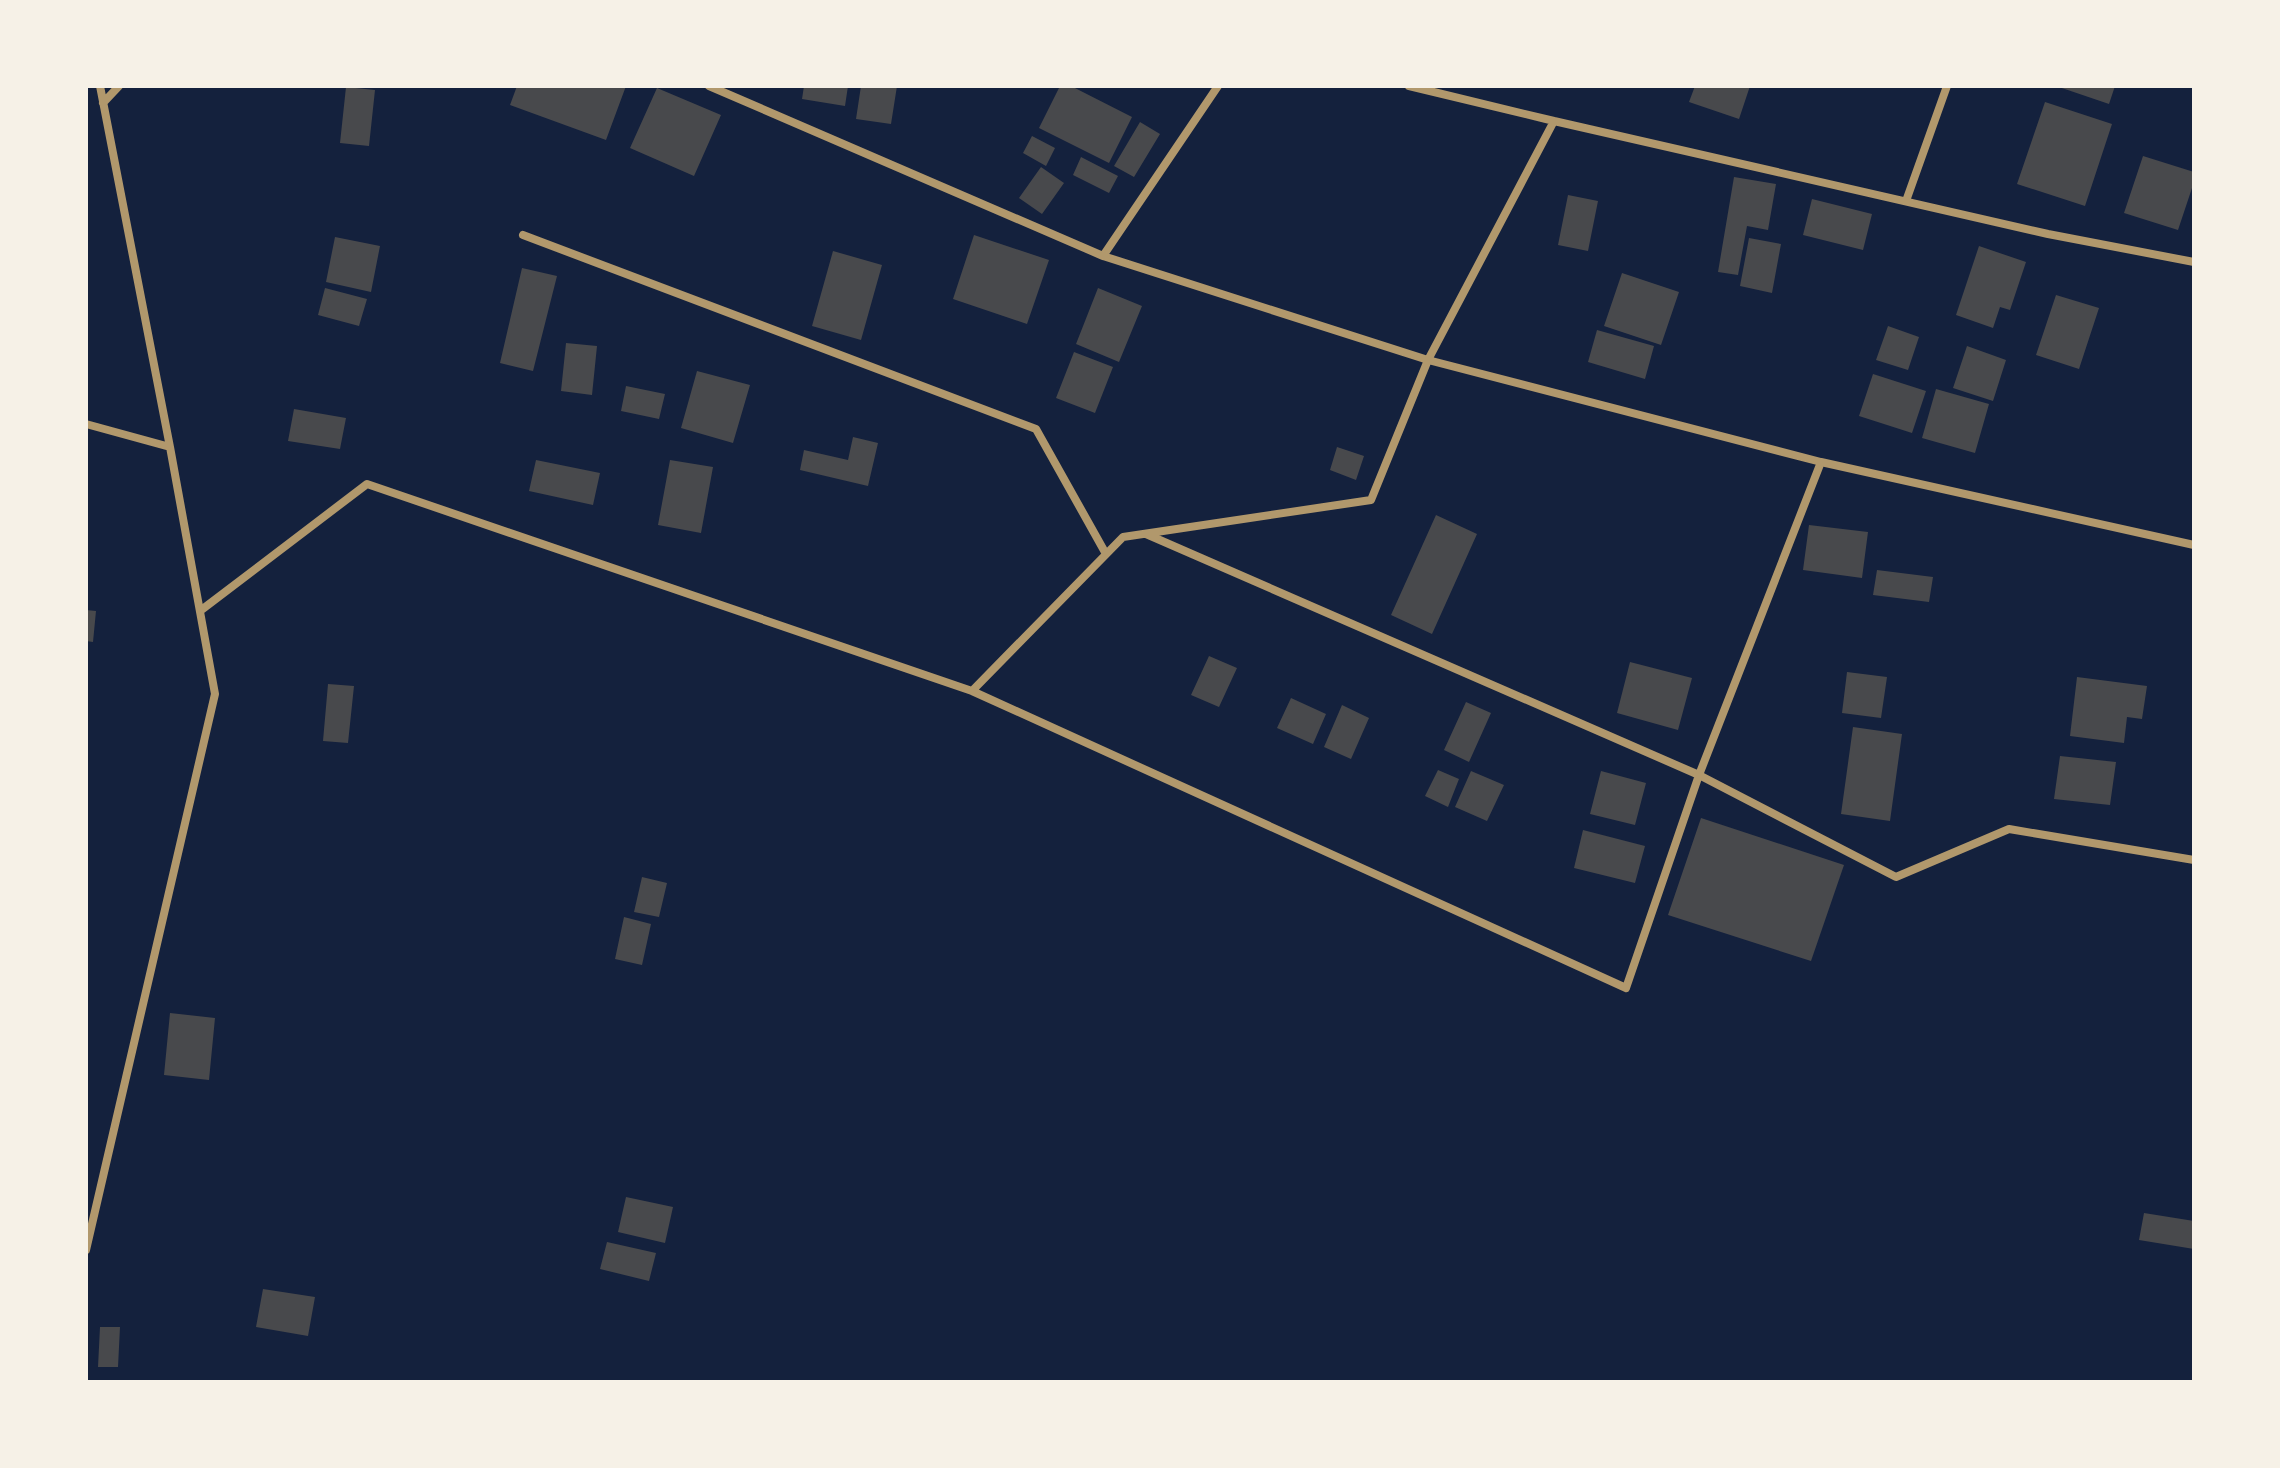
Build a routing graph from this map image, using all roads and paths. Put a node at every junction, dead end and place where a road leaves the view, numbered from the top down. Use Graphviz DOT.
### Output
graph roads {
  1 [pos="100,86"];
  2 [pos="119,86"];
  3 [pos="709,86"];
  4 [pos="1218,86"];
  5 [pos="1409,86"];
  6 [pos="1947,86"];
  7 [pos="103,103"];
  8 [pos="1554,121"];
  9 [pos="1906,201"];
  10 [pos="523,235"];
  11 [pos="1103,256"];
  12 [pos="2194,262"];
  13 [pos="1428,360"];
  14 [pos="86,424"];
  15 [pos="170,447"];
  16 [pos="1821,462"];
  17 [pos="1146,534"];
  18 [pos="2194,545"];
  19 [pos="1106,554"];
  20 [pos="200,611"];
  21 [pos="972,691"];
  22 [pos="1699,775"];
  23 [pos="2194,860"];
  24 [pos="86,1250"];
  1 -- 7 [label="street"];
  2 -- 7 [label="street"];
  3 -- 11 [label="street"];
  4 -- 11 [label="street"];
  5 -- 8 [label="street"];
  6 -- 9 [label="street"];
  7 -- 15 [label="street"];
  8 -- 9 [label="street"];
  8 -- 13 [label="street"];
  9 -- 12 [label="street"];
  10 -- 19 [label="street"];
  11 -- 13 [label="street"];
  13 -- 16 [label="street"];
  13 -- 17 [label="street"];
  14 -- 15 [label="street"];
  15 -- 20 [label="street"];
  16 -- 18 [label="street"];
  16 -- 22 [label="street"];
  17 -- 19 [label="street"];
  17 -- 22 [label="street"];
  19 -- 21 [label="street"];
  20 -- 21 [label="street"];
  20 -- 24 [label="street"];
  21 -- 22 [label="street"];
  22 -- 23 [label="street"];
}
